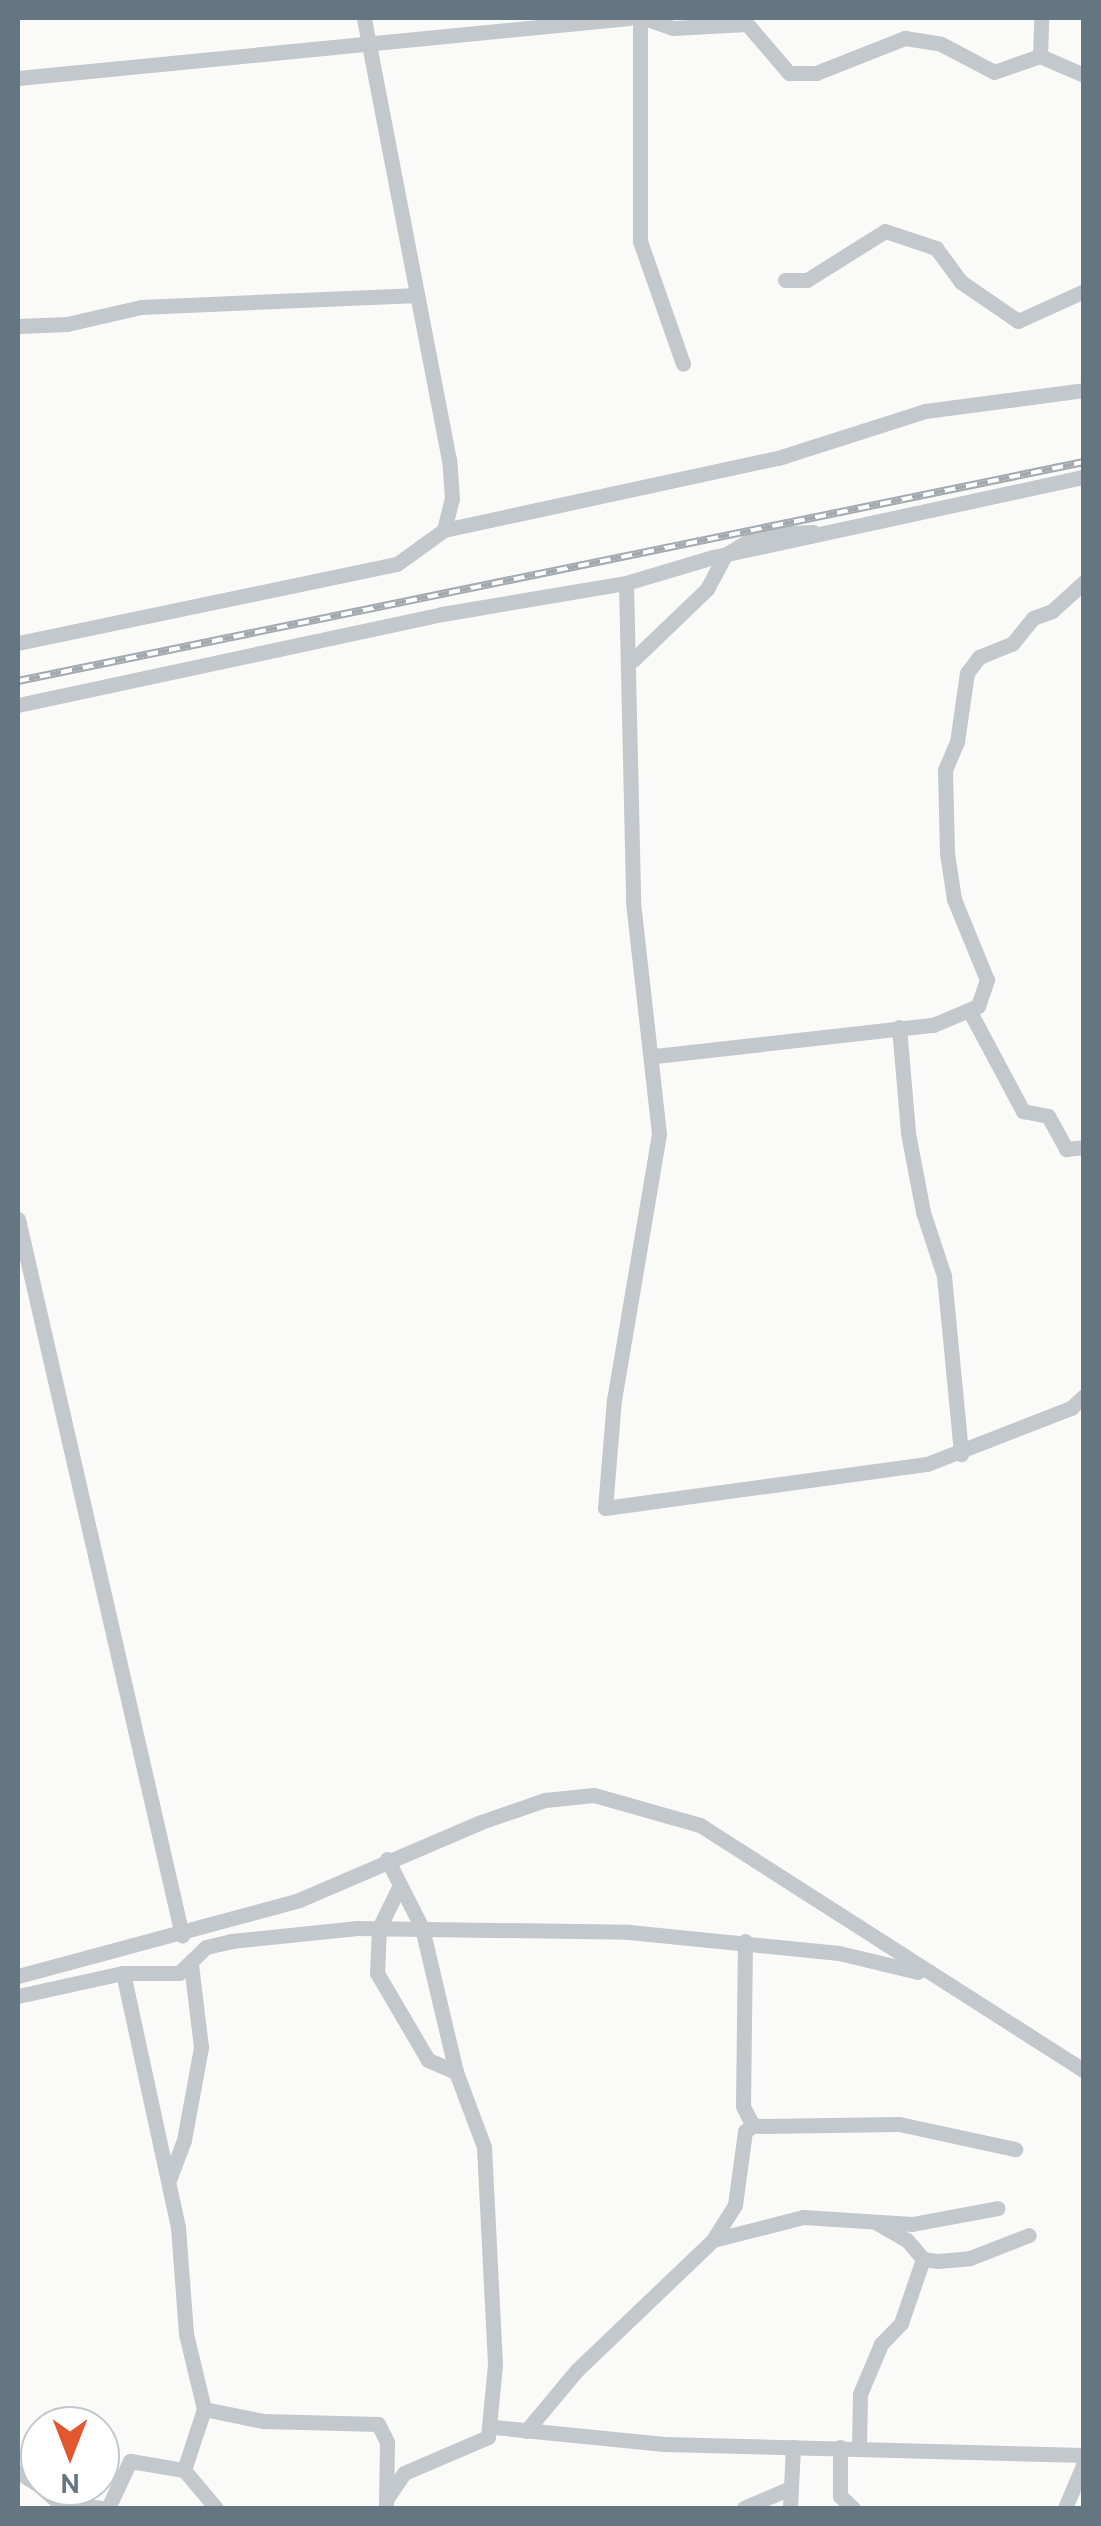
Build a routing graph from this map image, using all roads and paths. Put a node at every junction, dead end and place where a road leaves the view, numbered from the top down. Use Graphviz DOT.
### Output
graph roads {
  1 [pos="364,18"];
  2 [pos="476,18"];
  3 [pos="630,18"];
  4 [pos="642,18"];
  5 [pos="1041,18"];
  6 [pos="479,35"];
  7 [pos="369,46"];
  8 [pos="1040,56"];
  9 [pos="1084,76"];
  10 [pos="18,78"];
  11 [pos="785,280"];
  12 [pos="1084,292"];
  13 [pos="413,295"];
  14 [pos="18,326"];
  15 [pos="683,364"];
  16 [pos="1084,390"];
  17 [pos="1084,477"];
  18 [pos="444,530"];
  19 [pos="726,555"];
  20 [pos="1084,582"];
  21 [pos="626,583"];
  22 [pos="18,642"];
  23 [pos="632,660"];
  24 [pos="18,705"];
  25 [pos="969,1010"];
  26 [pos="899,1027"];
  27 [pos="655,1056"];
  28 [pos="1084,1148"];
  29 [pos="18,1219"];
  30 [pos="1084,1396"];
  31 [pos="961,1454"];
  32 [pos="386,1858"];
  33 [pos="400,1885"];
  34 [pos="380,1928"];
  35 [pos="422,1928"];
  36 [pos="182,1934"];
  37 [pos="744,1941"];
  38 [pos="191,1964"];
  39 [pos="122,1974"];
  40 [pos="930,1975"];
  41 [pos="18,1976"];
  42 [pos="18,1996"];
  43 [pos="456,2072"];
  44 [pos="1084,2072"];
  45 [pos="753,2126"];
  46 [pos="1014,2149"];
  47 [pos="168,2180"];
  48 [pos="733,2208"];
  49 [pos="998,2208"];
  50 [pos="870,2219"];
  51 [pos="758,2229"];
  52 [pos="1028,2235"];
  53 [pos="713,2240"];
  54 [pos="923,2259"];
  55 [pos="204,2409"];
  56 [pos="494,2427"];
  57 [pos="526,2431"];
  58 [pos="792,2446"];
  59 [pos="840,2446"];
  60 [pos="858,2447"];
  61 [pos="1084,2455"];
  62 [pos="1084,2463"];
  63 [pos="184,2470"];
  64 [pos="790,2488"];
  65 [pos="387,2503"];
  66 [pos="105,2508"];
  67 [pos="216,2508"];
  68 [pos="744,2508"];
  69 [pos="790,2508"];
  70 [pos="848,2508"];
  71 [pos="1065,2508"];
  1 -- 7 [label="street"];
  2 -- 6 [label="street"];
  3 -- 6 [label="street"];
  4 -- 8 [label="street"];
  4 -- 15 [label="street"];
  5 -- 8 [label="street"];
  6 -- 7 [label="street"];
  7 -- 10 [label="street"];
  7 -- 13 [label="street"];
  8 -- 9 [label="street"];
  11 -- 12 [label="street"];
  13 -- 14 [label="street"];
  13 -- 18 [label="street"];
  16 -- 18 [label="street"];
  17 -- 19 [label="street"];
  18 -- 22 [label="street"];
  19 -- 21 [label="street"];
  19 -- 23 [label="street"];
  20 -- 25 [label="street"];
  21 -- 23 [label="street"];
  21 -- 24 [label="street"];
  23 -- 27 [label="street"];
  25 -- 26 [label="street"];
  25 -- 28 [label="street"];
  26 -- 27 [label="street"];
  26 -- 31 [label="street"];
  27 -- 31 [label="street"];
  29 -- 36 [label="street"];
  30 -- 31 [label="street"];
  32 -- 33 [label="street"];
  32 -- 36 [label="street"];
  32 -- 40 [label="street"];
  33 -- 34 [label="street"];
  33 -- 35 [label="street"];
  34 -- 35 [label="street"];
  34 -- 38 [label="street"];
  34 -- 43 [label="street"];
  35 -- 37 [label="street"];
  35 -- 43 [label="street"];
  36 -- 41 [label="street"];
  37 -- 40 [label="street"];
  37 -- 45 [label="street"];
  38 -- 39 [label="street"];
  38 -- 47 [label="street"];
  39 -- 42 [label="street"];
  39 -- 47 [label="street"];
  40 -- 44 [label="street"];
  43 -- 56 [label="street"];
  45 -- 46 [label="street"];
  45 -- 48 [label="street"];
  47 -- 55 [label="street"];
  48 -- 51 [label="street"];
  48 -- 53 [label="street"];
  49 -- 50 [label="street"];
  50 -- 51 [label="street"];
  50 -- 54 [label="street"];
  51 -- 53 [label="street"];
  52 -- 54 [label="street"];
  53 -- 57 [label="street"];
  54 -- 60 [label="street"];
  55 -- 63 [label="street"];
  55 -- 65 [label="street"];
  56 -- 57 [label="street"];
  56 -- 65 [label="street"];
  57 -- 58 [label="street"];
  58 -- 59 [label="street"];
  58 -- 64 [label="street"];
  59 -- 60 [label="street"];
  59 -- 70 [label="street"];
  60 -- 61 [label="street"];
  62 -- 71 [label="street"];
  63 -- 66 [label="street"];
  63 -- 67 [label="street"];
  64 -- 68 [label="street"];
  64 -- 69 [label="street"];
}
